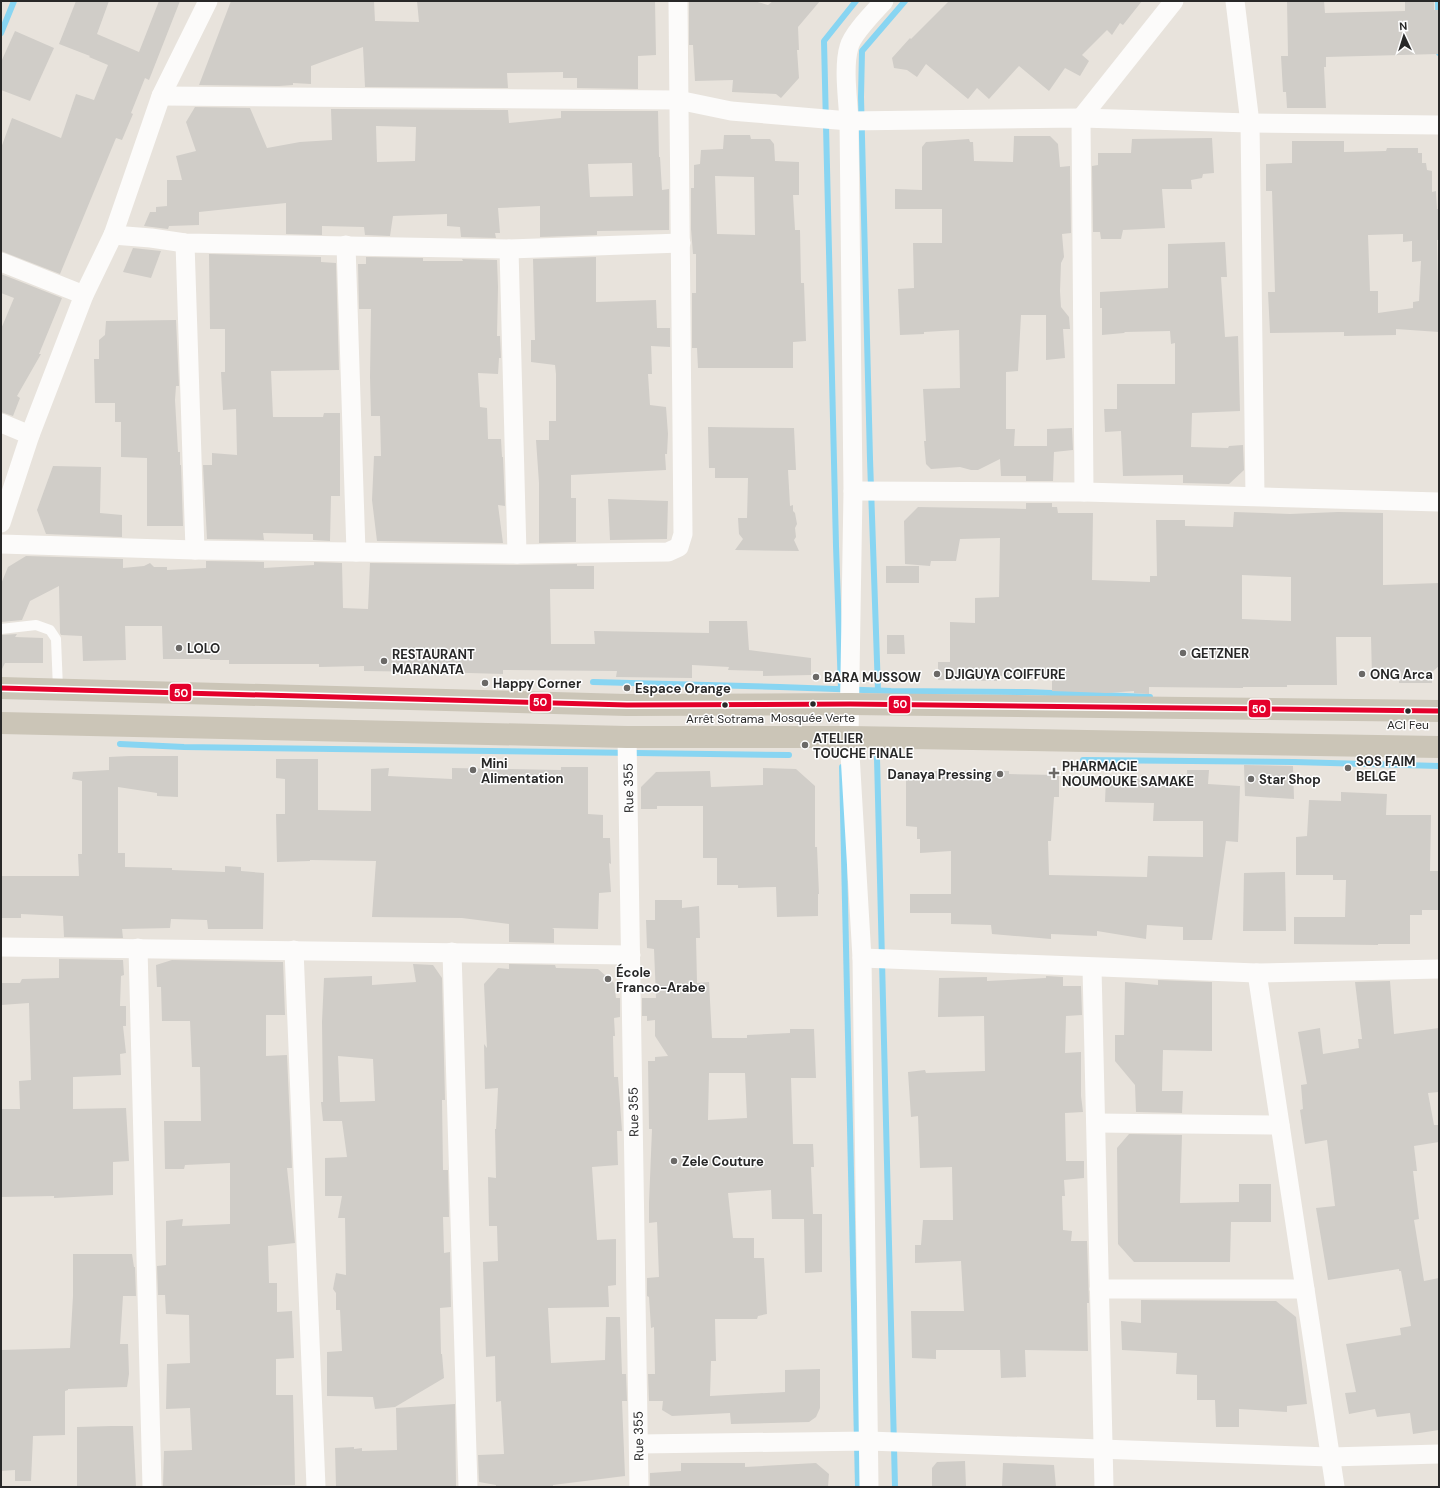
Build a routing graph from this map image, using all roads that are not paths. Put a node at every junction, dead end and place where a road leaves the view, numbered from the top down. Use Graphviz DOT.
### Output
graph roads {
  1 [pos="208,1"];
  2 [pos="678,1"];
  3 [pos="884,1"];
  4 [pos="1174,1"];
  5 [pos="1235,1"];
  6 [pos="161,96"];
  7 [pos="678,100"];
  8 [pos="1081,118"];
  9 [pos="849,121"];
  10 [pos="1250,123"];
  11 [pos="1439,125"];
  12 [pos="113,235"];
  13 [pos="681,243"];
  14 [pos="185,244"];
  15 [pos="346,245"];
  16 [pos="509,249"];
  17 [pos="1,262"];
  18 [pos="84,295"];
  19 [pos="1,423"];
  20 [pos="30,435"];
  21 [pos="853,491"];
  22 [pos="1084,492"];
  23 [pos="1255,496"];
  24 [pos="1439,502"];
  25 [pos="1,523"];
  26 [pos="1,544"];
  27 [pos="195,550"];
  28 [pos="356,552"];
  29 [pos="517,554"];
  30 [pos="1,629"];
  31 [pos="1,688"];
  32 [pos="58,689"];
  33 [pos="850,704"];
  34 [pos="1439,712"];
  35 [pos="1,723"];
  36 [pos="627,737"];
  37 [pos="849,737"];
  38 [pos="1439,747"];
  39 [pos="1,946"];
  40 [pos="138,948"];
  41 [pos="294,950"];
  42 [pos="452,952"];
  43 [pos="631,955"];
  44 [pos="862,958"];
  45 [pos="1092,968"];
  46 [pos="1439,968"];
  47 [pos="1257,973"];
  48 [pos="1096,1123"];
  49 [pos="1280,1125"];
  50 [pos="1099,1289"];
  51 [pos="1305,1289"];
  52 [pos="868,1441"];
  53 [pos="639,1444"];
  54 [pos="1103,1450"];
  55 [pos="1439,1454"];
  56 [pos="1330,1458"];
  57 [pos="152,1487"];
  58 [pos="316,1487"];
  59 [pos="468,1487"];
  60 [pos="639,1487"];
  61 [pos="869,1487"];
  62 [pos="1104,1487"];
  63 [pos="1335,1487"];
  1 -- 6 [label="street"];
  2 -- 7 [label="street"];
  3 -- 9 [label="street"];
  4 -- 8 [label="street"];
  5 -- 10 [label="street"];
  6 -- 7 [label="street"];
  6 -- 12 [label="street"];
  7 -- 9 [label="street"];
  7 -- 13 [label="street"];
  8 -- 9 [label="street"];
  8 -- 10 [label="street"];
  8 -- 22 [label="street"];
  9 -- 21 [label="street"];
  10 -- 11 [label="street"];
  10 -- 23 [label="street"];
  12 -- 14 [label="street"];
  12 -- 18 [label="street"];
  13 -- 16 [label="street"];
  13 -- 29 [label="street"];
  14 -- 15 [label="street"];
  14 -- 27 [label="street"];
  15 -- 16 [label="street"];
  15 -- 28 [label="street"];
  16 -- 29 [label="street"];
  17 -- 18 [label="street"];
  18 -- 20 [label="street"];
  19 -- 20 [label="street"];
  20 -- 25 [label="street"];
  21 -- 22 [label="street"];
  21 -- 33 [label="street"];
  22 -- 23 [label="street"];
  23 -- 24 [label="street"];
  26 -- 27 [label="street"];
  27 -- 28 [label="street"];
  28 -- 29 [label="street"];
  30 -- 32 [label="lane"];
  31 -- 32 [label="main road"];
  32 -- 33 [label="main road"];
  33 -- 34 [label="main road"];
  33 -- 37 [label="street"];
  35 -- 36 [label="main road"];
  36 -- 37 [label="main road"];
  36 -- 43 [label="street, Rue 355"];
  37 -- 38 [label="main road"];
  37 -- 44 [label="street"];
  39 -- 40 [label="street"];
  40 -- 41 [label="street"];
  40 -- 57 [label="street"];
  41 -- 42 [label="street"];
  41 -- 58 [label="street"];
  42 -- 43 [label="street"];
  42 -- 59 [label="street"];
  43 -- 53 [label="street, Rue 355"];
  44 -- 45 [label="street"];
  44 -- 52 [label="street"];
  45 -- 47 [label="street"];
  45 -- 48 [label="street"];
  46 -- 47 [label="street"];
  47 -- 49 [label="street"];
  48 -- 49 [label="street"];
  48 -- 50 [label="street"];
  49 -- 51 [label="street"];
  50 -- 51 [label="street"];
  50 -- 54 [label="street"];
  51 -- 56 [label="street"];
  52 -- 53 [label="street"];
  52 -- 54 [label="street"];
  52 -- 61 [label="street"];
  53 -- 60 [label="street, Rue 355"];
  54 -- 56 [label="street"];
  54 -- 62 [label="street"];
  55 -- 56 [label="street"];
  56 -- 63 [label="street"];
}
